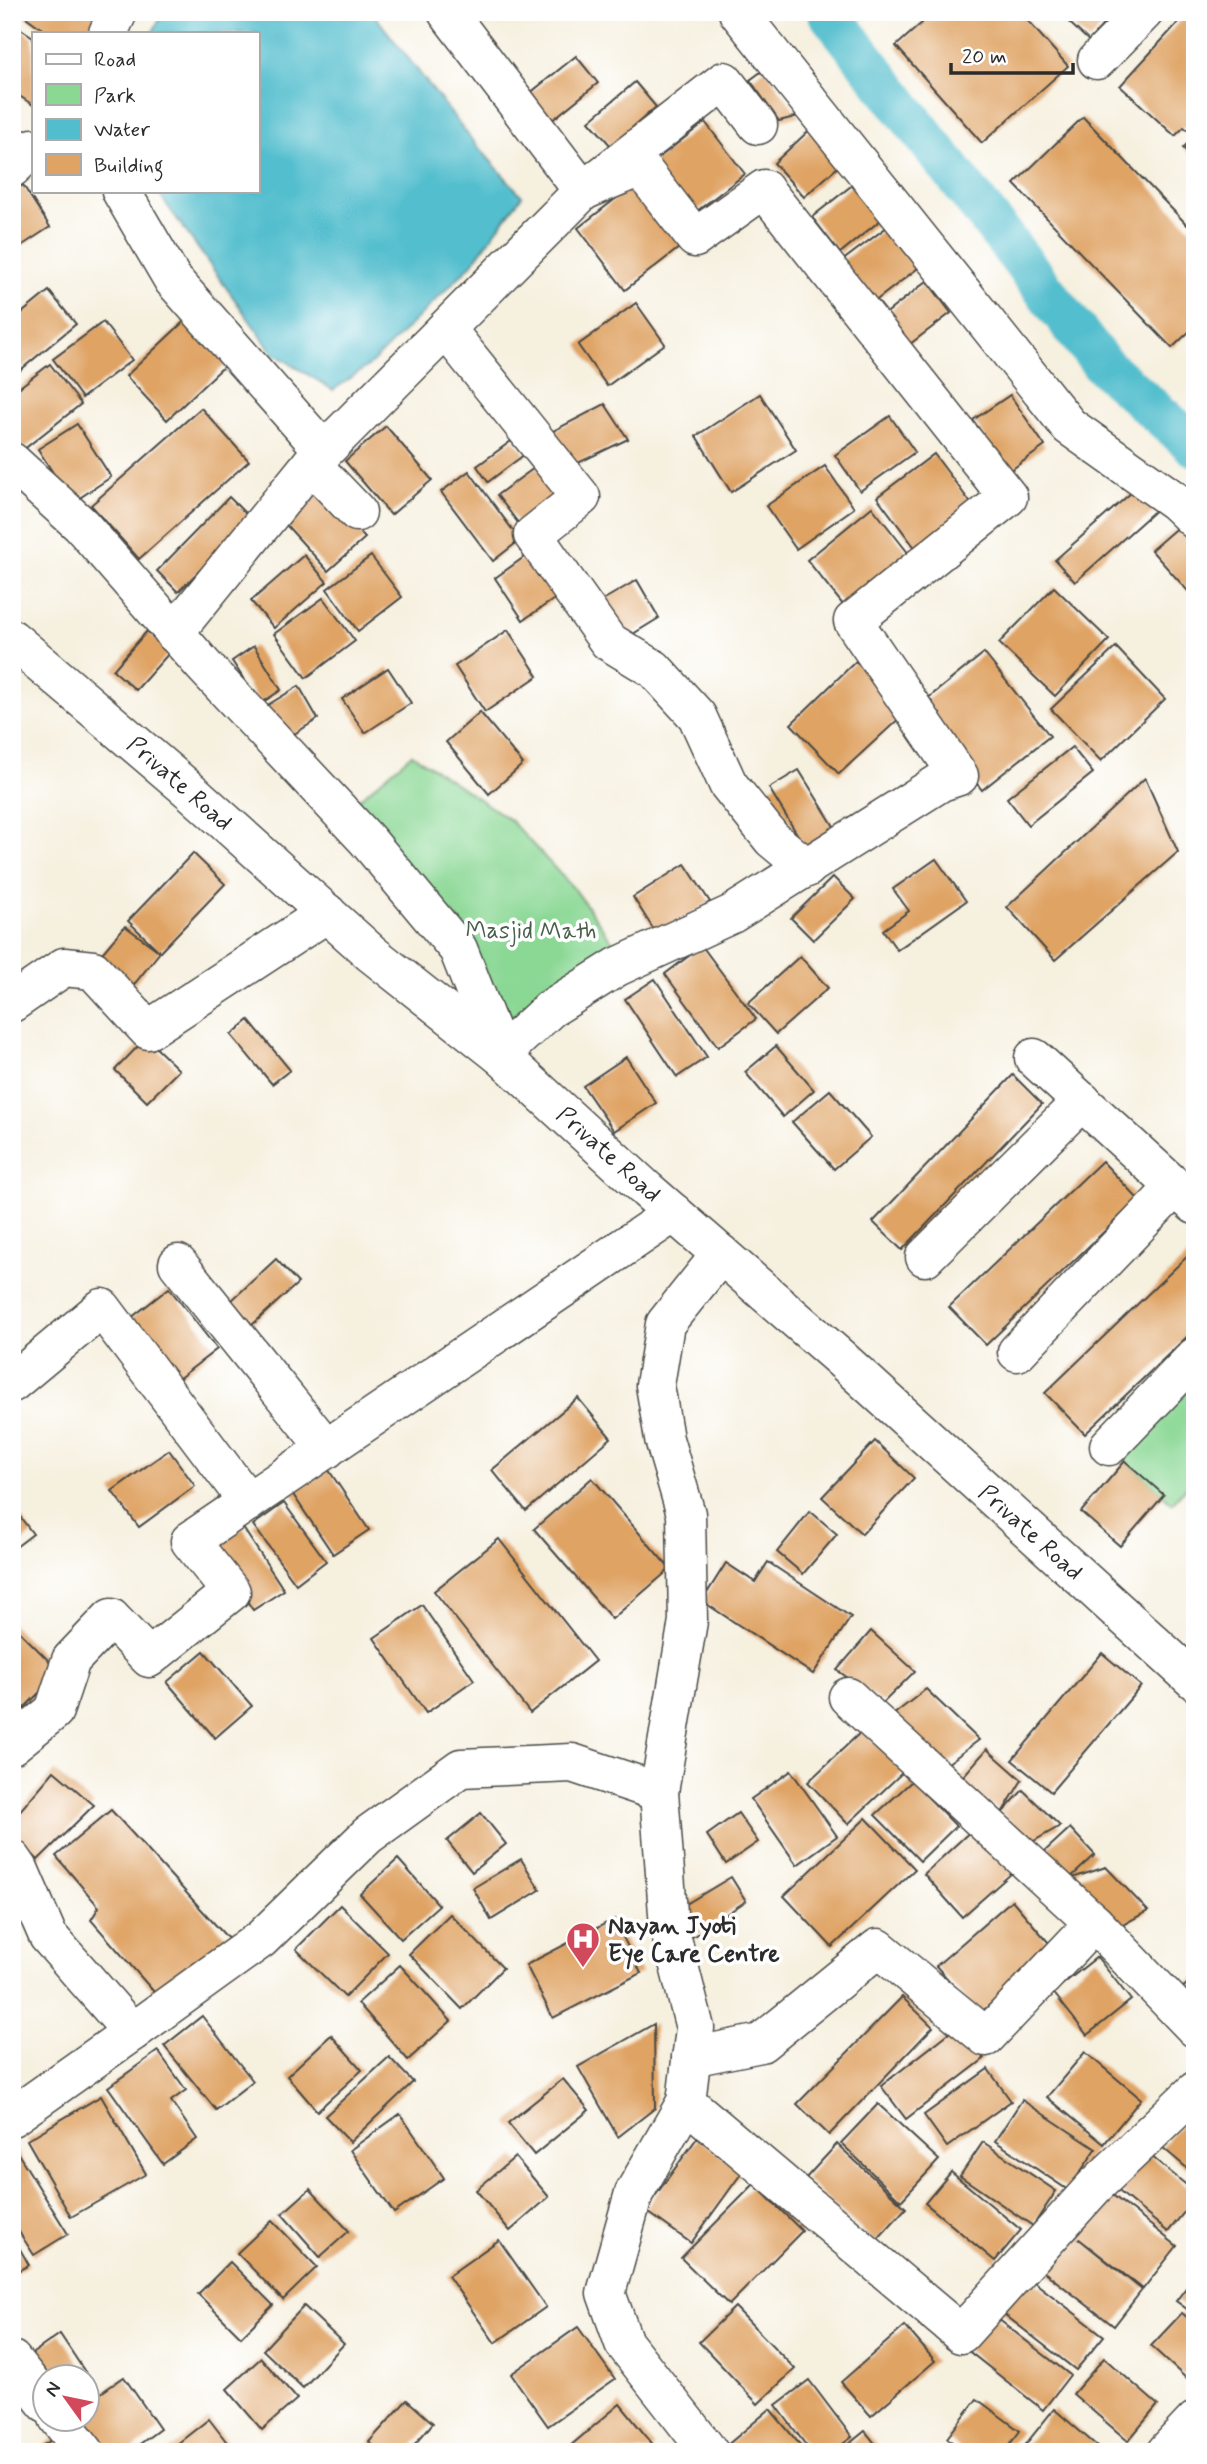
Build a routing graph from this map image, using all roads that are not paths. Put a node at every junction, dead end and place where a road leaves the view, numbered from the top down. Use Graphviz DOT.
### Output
graph roads {
  1 [pos="118,12"];
  2 [pos="447,12"];
  3 [pos="738,12"];
  4 [pos="1144,12"];
  5 [pos="108,32"];
  6 [pos="1097,60"];
  7 [pos="758,125"];
  8 [pos="32,149"];
  9 [pos="12,168"];
  10 [pos="583,191"];
  11 [pos="122,192"];
  12 [pos="446,329"];
  13 [pos="317,457"];
  14 [pos="12,462"];
  15 [pos="357,512"];
  16 [pos="1195,520"];
  17 [pos="174,633"];
  18 [pos="12,639"];
  19 [pos="807,868"];
  20 [pos="327,913"];
  21 [pos="12,1003"];
  22 [pos="500,1055"];
  23 [pos="1034,1058"];
  24 [pos="1082,1101"];
  25 [pos="1185,1196"];
  26 [pos="674,1213"];
  27 [pos="721,1254"];
  28 [pos="925,1257"];
  29 [pos="178,1264"];
  30 [pos="1017,1352"];
  31 [pos="1195,1357"];
  32 [pos="12,1383"];
  33 [pos="1110,1446"];
  34 [pos="327,1449"];
  35 [pos="248,1502"];
  36 [pos="1195,1681"];
  37 [pos="848,1698"];
  38 [pos="12,1745"];
  39 [pos="659,1792"];
  40 [pos="12,1859"];
  41 [pos="1094,1923"];
  42 [pos="1195,2028"];
  43 [pos="132,2032"];
  44 [pos="691,2057"];
  45 [pos="1195,2091"];
  46 [pos="686,2102"];
  47 [pos="12,2117"];
  48 [pos="12,2360"];
  49 [pos="32,2385"];
  50 [pos="1195,2420"];
  51 [pos="69,2432"];
  52 [pos="85,2452"];
  53 [pos="709,2452"];
  54 [pos="1166,2452"];
  1 -- 5 [label="street"];
  2 -- 10 [label="street"];
  3 -- 16 [label="street"];
  4 -- 6 [label="street"];
  7 -- 10 [label="street"];
  8 -- 9 [label="street"];
  10 -- 12 [label="street"];
  10 -- 19 [label="street"];
  11 -- 13 [label="street"];
  12 -- 13 [label="street"];
  12 -- 19 [label="street"];
  13 -- 15 [label="street"];
  13 -- 17 [label="street"];
  14 -- 17 [label="street"];
  17 -- 22 [label="street"];
  18 -- 20 [label="street, Private Road"];
  19 -- 22 [label="street"];
  20 -- 21 [label="street"];
  20 -- 22 [label="street, Private Road"];
  22 -- 26 [label="street, Private Road"];
  23 -- 24 [label="street"];
  24 -- 25 [label="street"];
  24 -- 28 [label="street"];
  25 -- 30 [label="street"];
  26 -- 27 [label="street, Private Road"];
  26 -- 34 [label="street"];
  27 -- 36 [label="street, Private Road"];
  27 -- 39 [label="street"];
  29 -- 34 [label="street"];
  31 -- 33 [label="street"];
  32 -- 35 [label="street"];
  34 -- 35 [label="street"];
  35 -- 38 [label="street"];
  37 -- 41 [label="street"];
  39 -- 43 [label="street"];
  39 -- 44 [label="street"];
  40 -- 43 [label="street"];
  41 -- 42 [label="street"];
  41 -- 44 [label="street"];
  43 -- 47 [label="street"];
  44 -- 46 [label="street"];
  45 -- 46 [label="street"];
  46 -- 53 [label="street"];
  48 -- 49 [label="street"];
  50 -- 54 [label="street"];
  51 -- 52 [label="street"];
}
